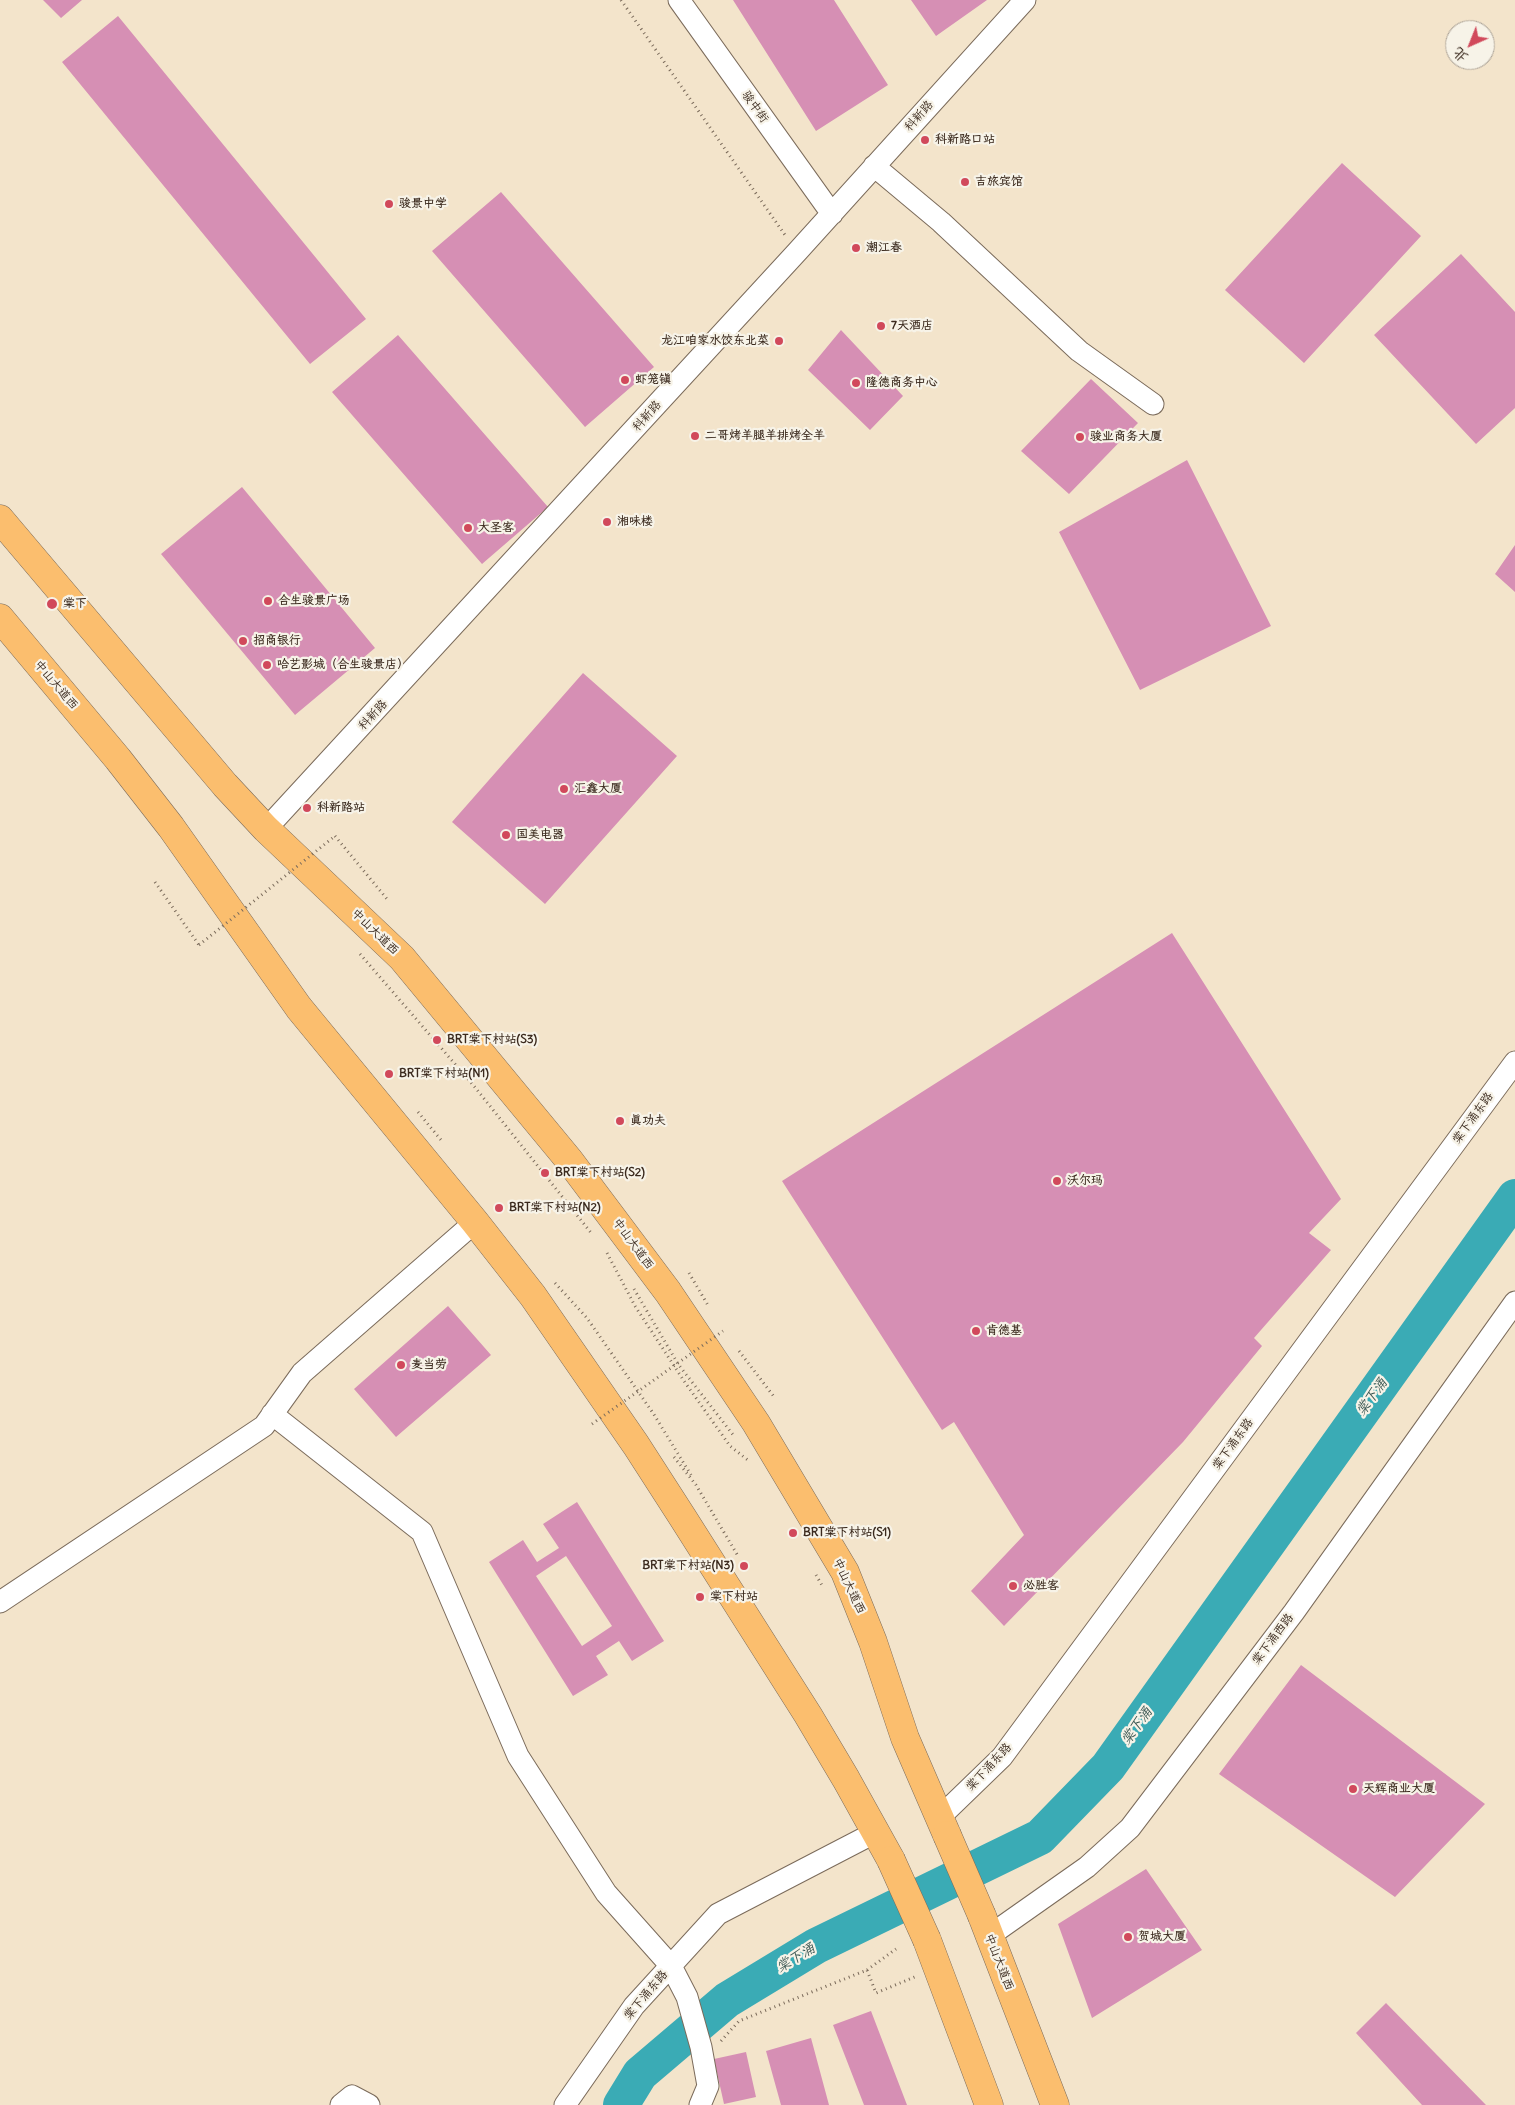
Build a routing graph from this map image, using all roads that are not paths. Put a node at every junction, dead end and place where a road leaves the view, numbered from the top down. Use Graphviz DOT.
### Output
graph roads {
  1 [pos="679,0"];
  2 [pos="1025,0"];
  3 [pos="874,166"];
  4 [pos="832,214"];
  5 [pos="1154,404"];
  6 [pos="0,519"];
  7 [pos="0,618"];
  8 [pos="266,829"];
  9 [pos="1515,1062"];
  10 [pos="475,1222"];
  11 [pos="1515,1302"];
  12 [pos="272,1414"];
  13 [pos="0,1602"];
  14 [pos="944,1826"];
  15 [pos="876,1832"];
  16 [pos="986,1926"];
  17 [pos="671,1966"];
  18 [pos="341,2105"];
  19 [pos="369,2105"];
  20 [pos="565,2105"];
  21 [pos="700,2105"];
  22 [pos="989,2105"];
  23 [pos="1055,2105"];
  1 -- 4 [label="street, 骏中街"];
  2 -- 3 [label="street, 科新路"];
  3 -- 4 [label="street, 科新路"];
  3 -- 5 [label="street"];
  4 -- 8 [label="street, 科新路"];
  6 -- 8 [label="highway, 中山大道西"];
  7 -- 10 [label="highway, 中山大道西"];
  8 -- 14 [label="highway, 中山大道西"];
  9 -- 14 [label="street, 棠下涌东路"];
  10 -- 12 [label="street"];
  10 -- 15 [label="highway, 中山大道西"];
  11 -- 16 [label="street, 棠下涌西路"];
  12 -- 13 [label="street"];
  12 -- 17 [label="street"];
  14 -- 16 [label="highway, 中山大道西, bridge"];
  15 -- 17 [label="street, 棠下涌东路"];
  15 -- 22 [label="highway, 中山大道西, bridge"];
  16 -- 23 [label="highway, 中山大道西"];
  17 -- 20 [label="street, 棠下涌东路"];
  17 -- 21 [label="street"];
  18 -- 19 [label="street"];
}
